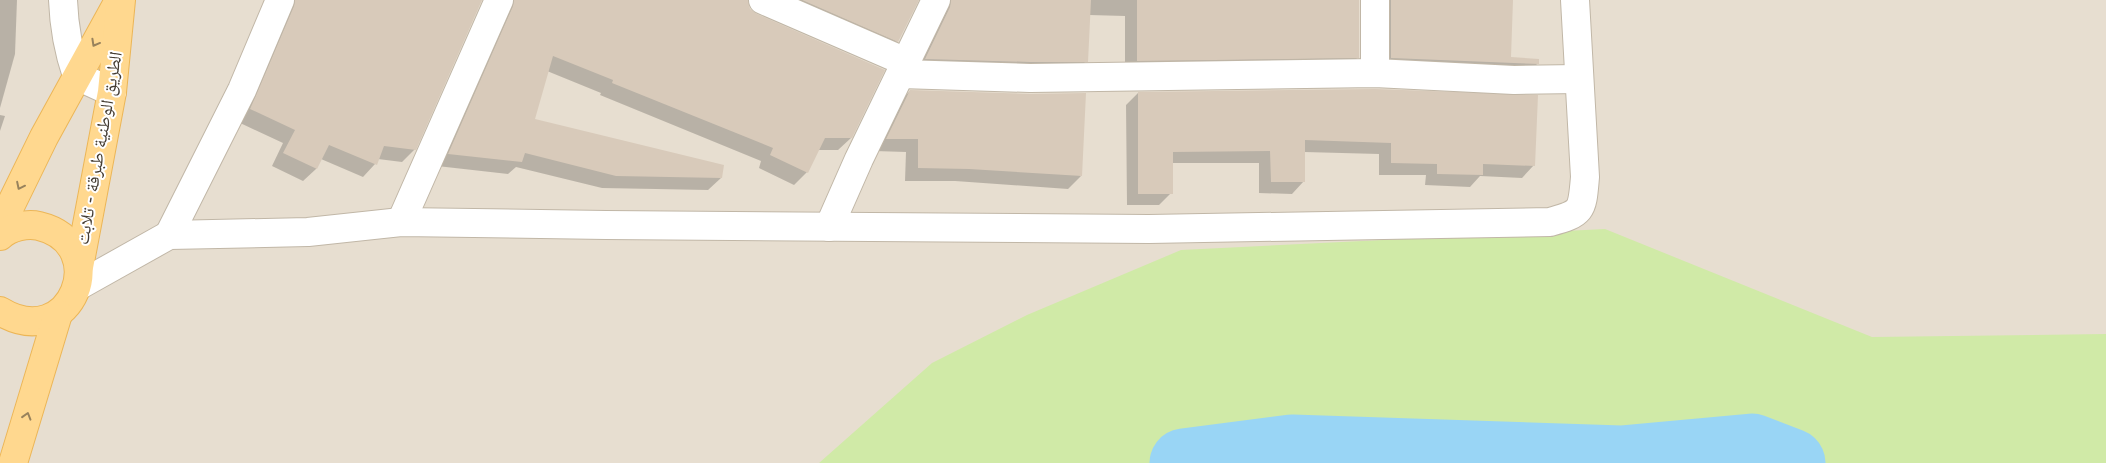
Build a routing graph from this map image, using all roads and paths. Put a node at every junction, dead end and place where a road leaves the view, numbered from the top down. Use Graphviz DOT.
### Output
graph roads {
  1 [pos="63,0"];
  2 [pos="120,0"];
  3 [pos="280,0"];
  4 [pos="499,0"];
  5 [pos="763,0"];
  6 [pos="936,0"];
  7 [pos="1375,0"];
  8 [pos="1575,0"];
  9 [pos="903,68"];
  10 [pos="1375,73"];
  11 [pos="76,76"];
  12 [pos="1578,79"];
  13 [pos="112,92"];
  14 [pos="400,222"];
  15 [pos="0,227"];
  16 [pos="829,227"];
  17 [pos="169,235"];
  18 [pos="0,236"];
  19 [pos="78,276"];
  20 [pos="0,311"];
  21 [pos="58,314"];
  22 [pos="13,463"];
  1 -- 11 [label="street"];
  2 -- 11 [label="main road, الطريق الوطنية طبرقة - تلابت, one-way"];
  2 -- 13 [label="main road, الطريق الوطنية طبرقة - تلابت"];
  3 -- 17 [label="street"];
  4 -- 14 [label="street"];
  5 -- 9 [label="street"];
  6 -- 9 [label="street"];
  7 -- 10 [label="street"];
  8 -- 12 [label="street"];
  9 -- 10 [label="street"];
  9 -- 16 [label="street"];
  10 -- 12 [label="street"];
  11 -- 13 [label="street"];
  11 -- 15 [label="main road, الطريق الوطنية طبرقة - تلابت, one-way"];
  12 -- 16 [label="street"];
  13 -- 19 [label="main road, الطريق الوطنية طبرقة - تلابت"];
  14 -- 16 [label="street"];
  14 -- 17 [label="street"];
  17 -- 19 [label="street"];
  18 -- 19 [label="main road"];
  19 -- 21 [label="main road"];
  20 -- 21 [label="main road"];
  22 -- 21 [label="main road, one-way"];
}
